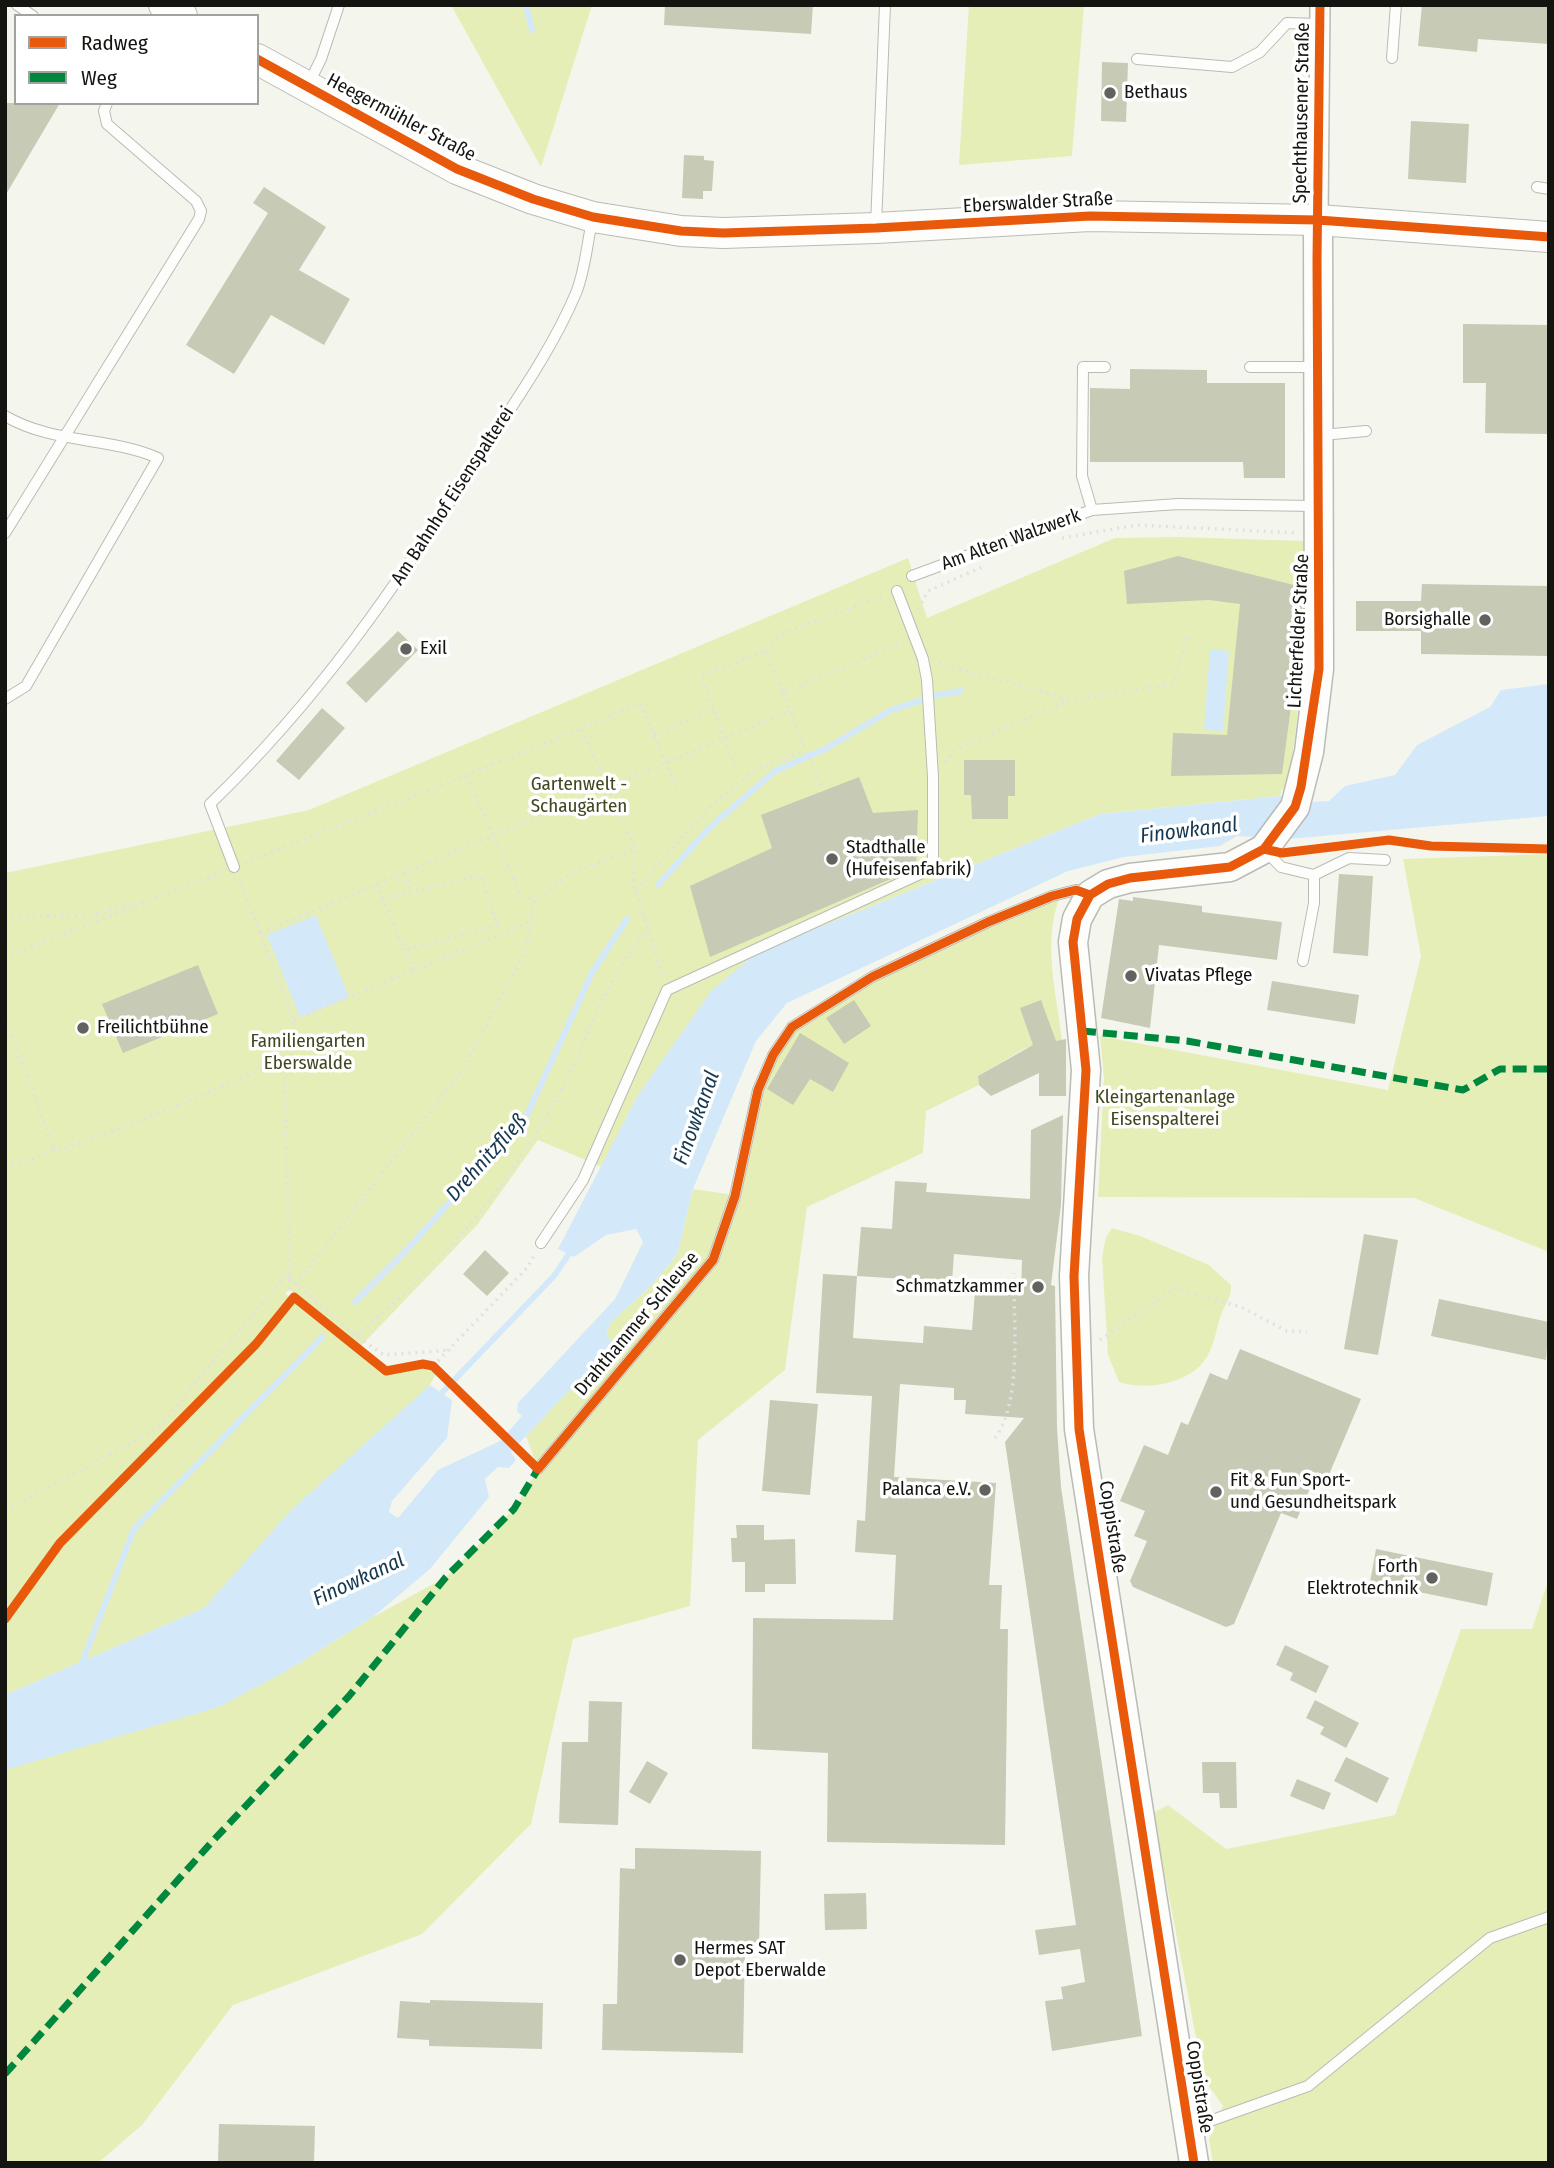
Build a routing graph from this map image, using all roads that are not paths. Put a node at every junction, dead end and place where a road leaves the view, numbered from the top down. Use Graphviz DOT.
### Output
graph roads {
  1 [pos="339,5"];
  2 [pos="885,5"];
  3 [pos="1396,5"];
  4 [pos="1320,14"];
  5 [pos="1392,58"];
  6 [pos="1137,59"];
  7 [pos="259,60"];
  8 [pos="306,88"];
  9 [pos="106,105"];
  10 [pos="1537,187"];
  11 [pos="1549,189"];
  12 [pos="533,199"];
  13 [pos="593,217"];
  14 [pos="1318,220"];
  15 [pos="876,228"];
  16 [pos="1549,237"];
  17 [pos="1105,367"];
  18 [pos="1250,367"];
  19 [pos="1317,367"];
  20 [pos="5,416"];
  21 [pos="1366,431"];
  22 [pos="1318,435"];
  23 [pos="63,437"];
  24 [pos="1320,506"];
  25 [pos="1093,510"];
  26 [pos="5,533"];
  27 [pos="912,576"];
  28 [pos="897,591"];
  29 [pos="5,699"];
  30 [pos="1264,849"];
  31 [pos="1385,860"];
  32 [pos="234,867"];
  33 [pos="1314,875"];
  34 [pos="1090,895"];
  35 [pos="1303,961"];
  36 [pos="541,1243"];
  37 [pos="538,1469"];
  38 [pos="1549,1917"];
  39 [pos="1189,2129"];
  40 [pos="1194,2163"];
  1 -- 8 [label="lane"];
  2 -- 15 [label="lane"];
  3 -- 5 [label="lane"];
  4 -- 6 [label="lane"];
  4 -- 14 [label="street, Spechthausener Straße"];
  7 -- 8 [label="main road, Heegermühler Straße"];
  8 -- 12 [label="main road, Heegermühler Straße"];
  9 -- 23 [label="lane"];
  10 -- 11 [label="lane"];
  12 -- 13 [label="main road, Eberswalder Straße"];
  13 -- 15 [label="main road, Eberswalder Straße"];
  13 -- 32 [label="lane, Am Bahnhof Eisenspalterei"];
  14 -- 15 [label="main road, Eberswalder Straße"];
  14 -- 16 [label="main road, Eberswalder Straße"];
  14 -- 19 [label="main road, Lichterfelder Straße"];
  17 -- 25 [label="lane"];
  18 -- 19 [label="lane"];
  19 -- 22 [label="main road, Lichterfelder Straße"];
  20 -- 23 [label="lane"];
  21 -- 22 [label="lane"];
  22 -- 24 [label="main road, Lichterfelder Straße"];
  23 -- 26 [label="lane"];
  23 -- 29 [label="lane"];
  24 -- 25 [label="lane, Am Alten Walzwerk"];
  24 -- 30 [label="main road, Lichterfelder Straße"];
  25 -- 27 [label="lane, Am Alten Walzwerk"];
  28 -- 36 [label="lane"];
  30 -- 33 [label="lane"];
  30 -- 34 [label="main road, Lichterfelder Straße"];
  31 -- 33 [label="lane"];
  33 -- 35 [label="lane"];
  34 -- 37 [label="lane, Drahthammer Schleuse"];
  34 -- 39 [label="main road, Coppistraße"];
  38 -- 39 [label="lane"];
  39 -- 40 [label="main road, Coppistraße"];
}
